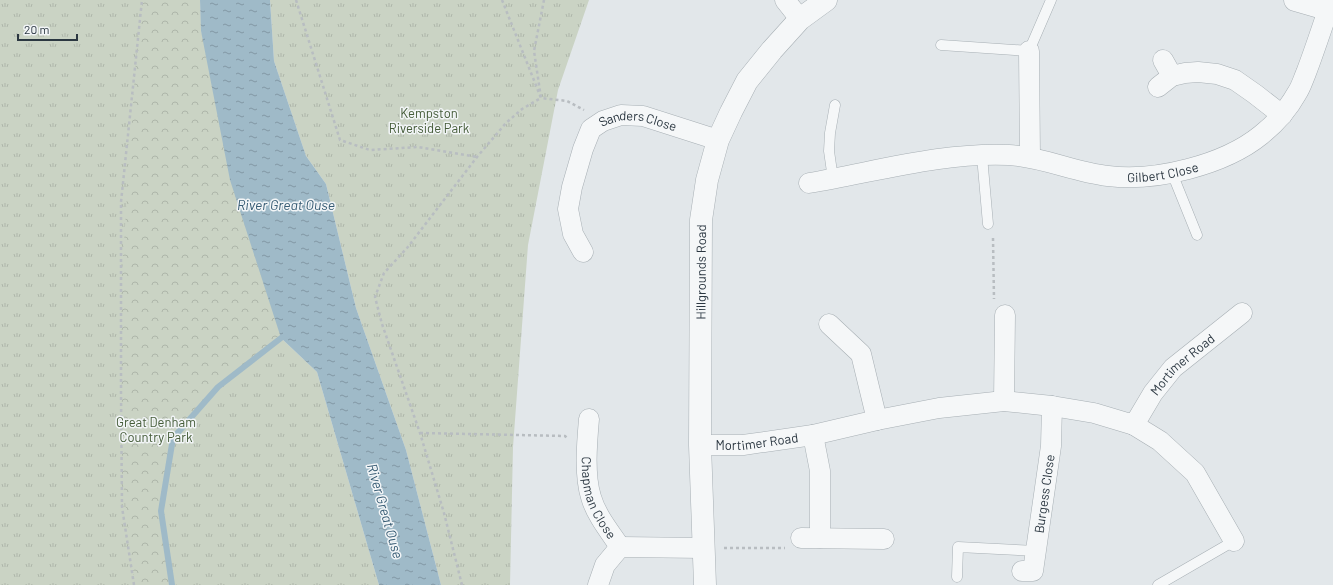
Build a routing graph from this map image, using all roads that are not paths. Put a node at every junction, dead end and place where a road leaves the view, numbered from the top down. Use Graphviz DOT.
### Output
graph roads {
  1 [pos="785,0"];
  2 [pos="826,0"];
  3 [pos="1051,0"];
  4 [pos="1295,0"];
  5 [pos="1330,11"];
  6 [pos="800,20"];
  7 [pos="941,45"];
  8 [pos="1029,51"];
  9 [pos="1164,74"];
  10 [pos="835,105"];
  11 [pos="1282,115"];
  12 [pos="718,140"];
  13 [pos="982,156"];
  14 [pos="1030,157"];
  15 [pos="1172,173"];
  16 [pos="833,179"];
  17 [pos="809,183"];
  18 [pos="988,224"];
  19 [pos="1197,235"];
  20 [pos="583,252"];
  21 [pos="1242,313"];
  22 [pos="1005,315"];
  23 [pos="829,324"];
  24 [pos="1004,401"];
  25 [pos="1052,406"];
  26 [pos="589,419"];
  27 [pos="877,420"];
  28 [pos="1134,425"];
  29 [pos="813,436"];
  30 [pos="700,445"];
  31 [pos="884,539"];
  32 [pos="1234,541"];
  33 [pos="620,547"];
  34 [pos="704,548"];
  35 [pos="1036,551"];
  36 [pos="1022,571"];
  37 [pos="957,577"];
  38 [pos="598,585"];
  39 [pos="705,585"];
  40 [pos="1158,585"];
  1 -- 6 [label="street"];
  2 -- 6 [label="street, Hillgrounds Road"];
  3 -- 8 [label="lane"];
  4 -- 5 [label="street"];
  5 -- 11 [label="street, Gilbert Close"];
  6 -- 12 [label="street, Hillgrounds Road"];
  7 -- 8 [label="lane"];
  8 -- 14 [label="street"];
  9 -- 11 [label="street"];
  10 -- 16 [label="lane"];
  11 -- 15 [label="street, Gilbert Close"];
  12 -- 20 [label="street, Sanders Close"];
  12 -- 30 [label="street, Hillgrounds Road"];
  13 -- 14 [label="street, Gilbert Close"];
  13 -- 16 [label="street, Gilbert Close"];
  13 -- 18 [label="lane"];
  14 -- 15 [label="street, Gilbert Close"];
  15 -- 19 [label="lane"];
  16 -- 17 [label="street, Gilbert Close"];
  21 -- 28 [label="street, Mortimer Road"];
  22 -- 24 [label="street"];
  23 -- 27 [label="street"];
  24 -- 25 [label="street, Mortimer Road"];
  24 -- 27 [label="street, Mortimer Road"];
  25 -- 28 [label="street, Mortimer Road"];
  25 -- 35 [label="street, Burgess Close"];
  26 -- 33 [label="street, Chapman Close"];
  27 -- 29 [label="street, Mortimer Road"];
  28 -- 32 [label="street, Mortimer Road"];
  29 -- 30 [label="street, Mortimer Road"];
  29 -- 31 [label="street, Mortimer Road"];
  30 -- 34 [label="street, Hillgrounds Road"];
  32 -- 40 [label="lane"];
  33 -- 34 [label="street, Chapman Close"];
  33 -- 38 [label="street, Chapman Close"];
  34 -- 39 [label="street, Hillgrounds Road"];
  35 -- 36 [label="street, Burgess Close"];
  35 -- 37 [label="lane"];
}
